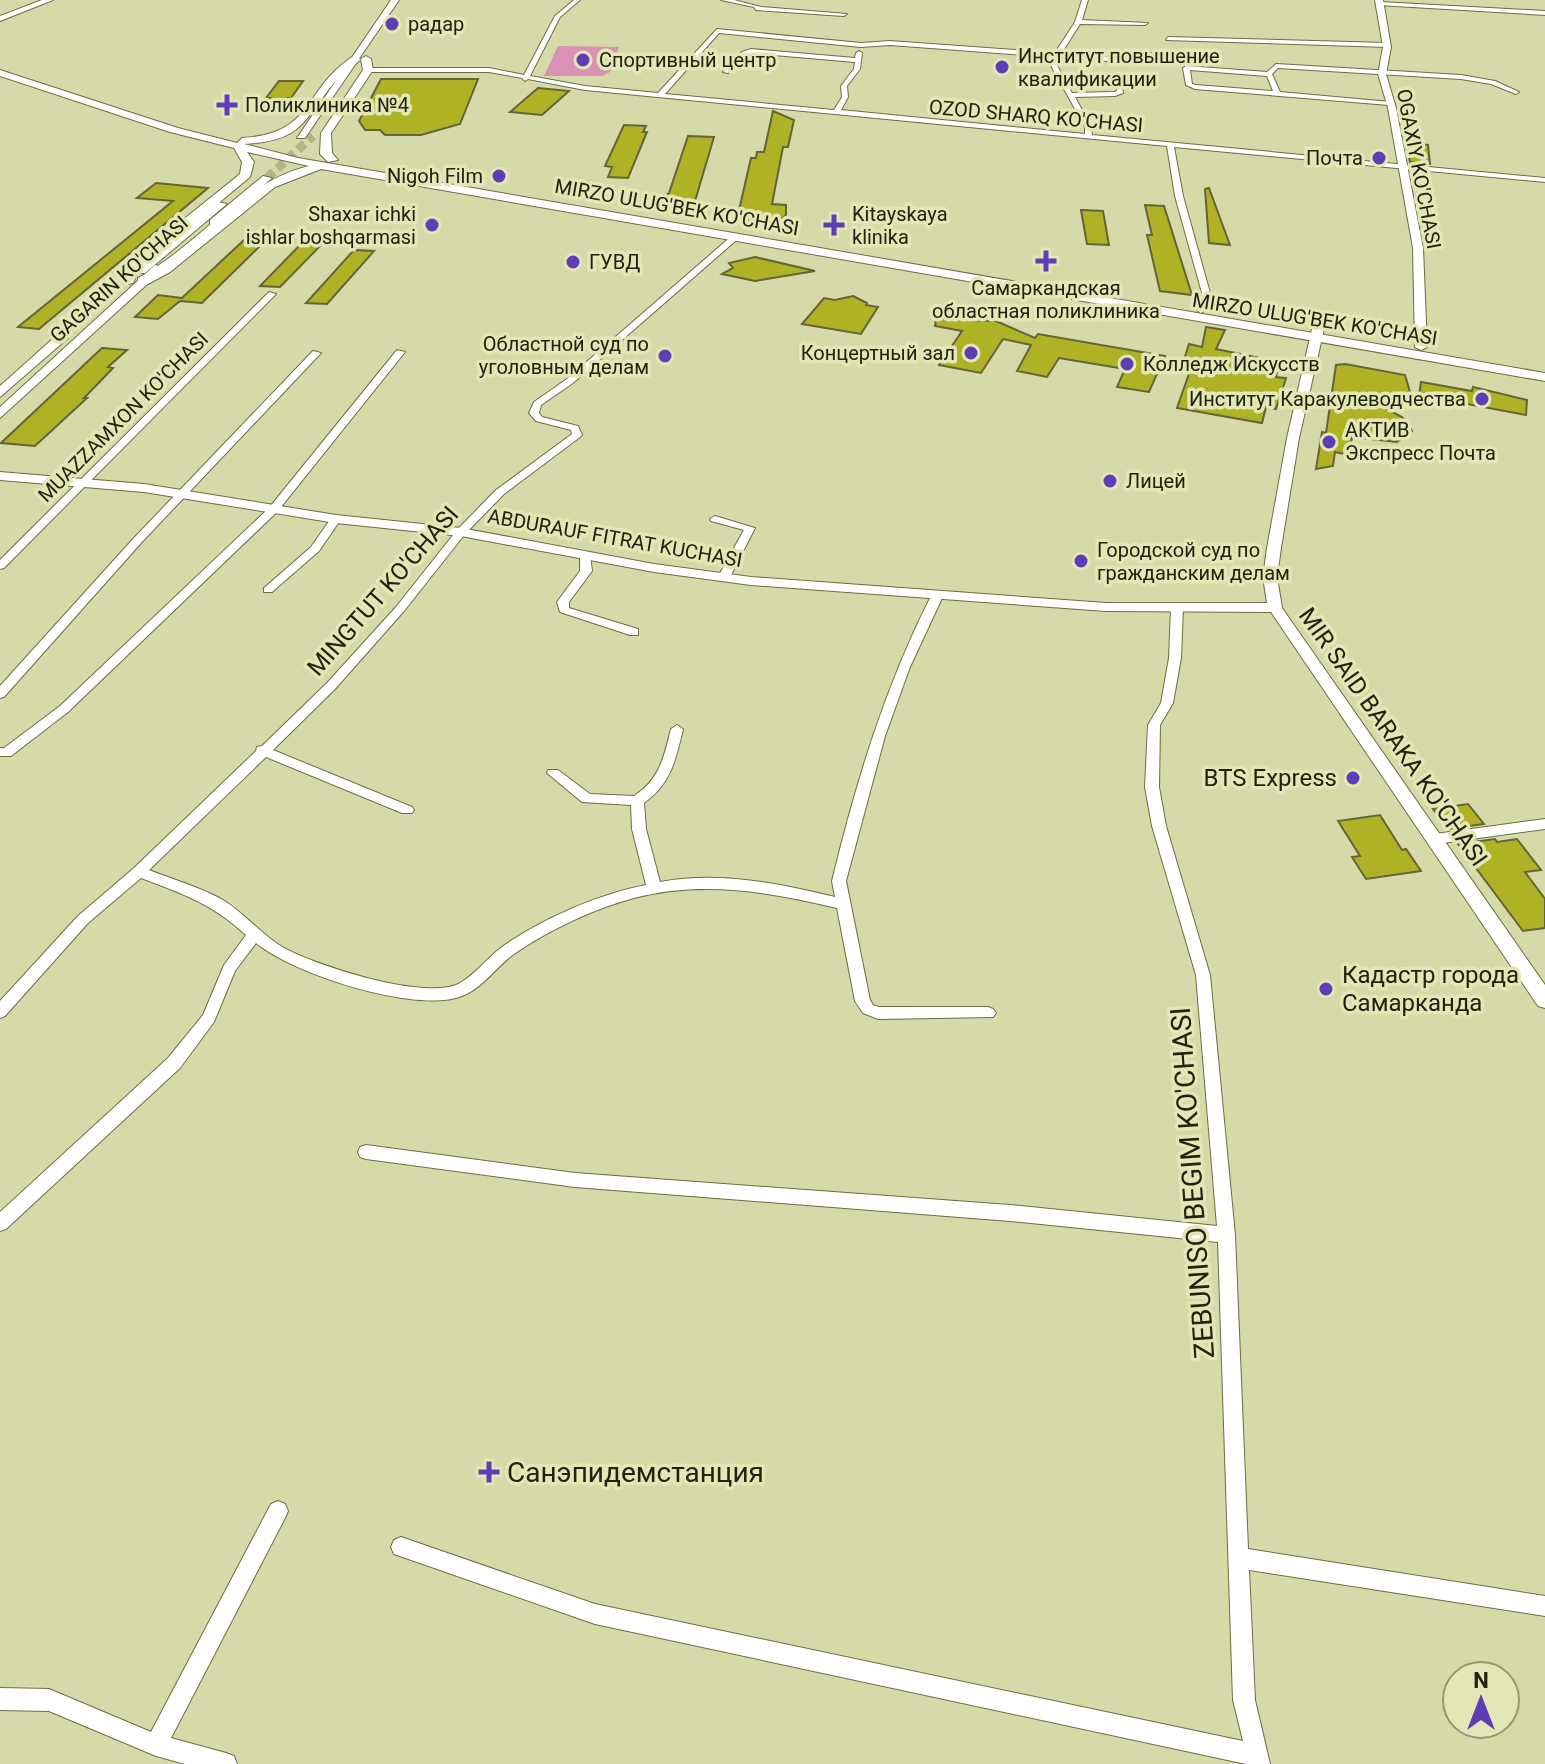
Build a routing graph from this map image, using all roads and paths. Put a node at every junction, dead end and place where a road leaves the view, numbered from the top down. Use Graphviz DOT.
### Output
graph roads {
  1 [pos="49,0"];
  2 [pos="395,0"];
  3 [pos="406,0"];
  4 [pos="577,0"];
  5 [pos="724,0"];
  6 [pos="769,0"];
  7 [pos="1085,0"];
  8 [pos="1380,2"];
  9 [pos="755,9"];
  10 [pos="1545,13"];
  11 [pos="844,14"];
  12 [pos="1104,16"];
  13 [pos="1079,18"];
  14 [pos="0,19"];
  15 [pos="746,22"];
  16 [pos="1145,23"];
  17 [pos="738,32"];
  18 [pos="1168,39"];
  19 [pos="861,45"];
  20 [pos="1387,45"];
  21 [pos="1055,54"];
  22 [pos="1193,57"];
  23 [pos="857,60"];
  24 [pos="363,63"];
  25 [pos="0,65"];
  26 [pos="726,72"];
  27 [pos="0,73"];
  28 [pos="1269,74"];
  29 [pos="1382,74"];
  30 [pos="525,79"];
  31 [pos="1119,86"];
  32 [pos="1516,92"];
  33 [pos="660,95"];
  34 [pos="1069,95"];
  35 [pos="1278,95"];
  36 [pos="1389,103"];
  37 [pos="836,113"];
  38 [pos="326,133"];
  39 [pos="298,134"];
  40 [pos="313,136"];
  41 [pos="1089,137"];
  42 [pos="240,144"];
  43 [pos="1170,144"];
  44 [pos="288,155"];
  45 [pos="330,163"];
  46 [pos="1403,166"];
  47 [pos="262,177"];
  48 [pos="1545,180"];
  49 [pos="737,236"];
  50 [pos="128,280"];
  51 [pos="143,281"];
  52 [pos="272,294"];
  53 [pos="1201,310"];
  54 [pos="1318,335"];
  55 [pos="1421,347"];
  56 [pos="400,352"];
  57 [pos="316,353"];
  58 [pos="1545,367"];
  59 [pos="1545,377"];
  60 [pos="0,393"];
  61 [pos="0,414"];
  62 [pos="0,476"];
  63 [pos="83,485"];
  64 [pos="183,494"];
  65 [pos="273,510"];
  66 [pos="336,519"];
  67 [pos="715,519"];
  68 [pos="461,532"];
  69 [pos="585,555"];
  70 [pos="0,566"];
  71 [pos="724,577"];
  72 [pos="268,590"];
  73 [pos="937,596"];
  74 [pos="1177,608"];
  75 [pos="1275,608"];
  76 [pos="634,632"];
  77 [pos="0,694"];
  78 [pos="677,729"];
  79 [pos="262,750"];
  80 [pos="0,752"];
  81 [pos="553,773"];
  82 [pos="637,801"];
  83 [pos="407,810"];
  84 [pos="1545,824"];
  85 [pos="1435,839"];
  86 [pos="139,872"];
  87 [pos="654,887"];
  88 [pos="841,904"];
  89 [pos="255,933"];
  90 [pos="1545,1000"];
  91 [pos="0,1012"];
  92 [pos="988,1013"];
  93 [pos="366,1152"];
  94 [pos="0,1223"];
  95 [pos="1226,1235"];
  96 [pos="278,1511"];
  97 [pos="401,1547"];
  98 [pos="1239,1558"];
  99 [pos="1545,1606"];
  100 [pos="0,1699"];
  101 [pos="156,1745"];
  102 [pos="1258,1759"];
  103 [pos="226,1764"];
  1 -- 14 [label="street"];
  2 -- 24 [label="main road"];
  3 -- 24 [label="main road"];
  4 -- 30 [label="street"];
  5 -- 9 [label="street"];
  6 -- 9 [label="street"];
  7 -- 13 [label="street"];
  8 -- 10 [label="street"];
  8 -- 20 [label="street, OGAXIY KO'CHASI"];
  9 -- 11 [label="street"];
  12 -- 13 [label="street"];
  13 -- 16 [label="street"];
  13 -- 21 [label="street"];
  15 -- 17 [label="street"];
  17 -- 19 [label="street"];
  17 -- 33 [label="street"];
  18 -- 20 [label="street"];
  19 -- 21 [label="street"];
  19 -- 23 [label="street"];
  20 -- 29 [label="street, OGAXIY KO'CHASI"];
  21 -- 22 [label="street"];
  21 -- 34 [label="street"];
  23 -- 26 [label="street"];
  23 -- 37 [label="street"];
  24 -- 30 [label="street, OZOD SHARQ KO'CHASI"];
  24 -- 38 [label="main road"];
  24 -- 39 [label="main road"];
  24 -- 40 [label="main road"];
  25 -- 42 [label="main road, MIRZO ULUG'BEK KO'CHASI"];
  27 -- 42 [label="main road, MIRZO ULUG'BEK KO'CHASI"];
  28 -- 29 [label="street"];
  28 -- 35 [label="street"];
  28 -- 35 [label="street"];
  29 -- 32 [label="street"];
  29 -- 36 [label="street, OGAXIY KO'CHASI"];
  30 -- 33 [label="street, OZOD SHARQ KO'CHASI"];
  31 -- 34 [label="street"];
  33 -- 37 [label="street, OZOD SHARQ KO'CHASI"];
  34 -- 41 [label="street"];
  35 -- 36 [label="street"];
  36 -- 46 [label="street, OGAXIY KO'CHASI"];
  37 -- 41 [label="street, OZOD SHARQ KO'CHASI"];
  38 -- 39 [label="main road"];
  38 -- 44 [label="main road"];
  38 -- 45 [label="main road"];
  39 -- 42 [label="main road"];
  39 -- 44 [label="main road"];
  41 -- 43 [label="street, OZOD SHARQ KO'CHASI"];
  42 -- 44 [label="main road, MIRZO ULUG'BEK KO'CHASI"];
  42 -- 47 [label="main road"];
  43 -- 46 [label="street, OZOD SHARQ KO'CHASI"];
  43 -- 53 [label="street"];
  44 -- 45 [label="main road, MIRZO ULUG'BEK KO'CHASI"];
  44 -- 47 [label="main road"];
  44 -- 47 [label="main road"];
  45 -- 47 [label="main road"];
  45 -- 49 [label="main road, MIRZO ULUG'BEK KO'CHASI"];
  45 -- 53 [label="main road, MIRZO ULUG'BEK KO'CHASI"];
  46 -- 48 [label="street, OZOD SHARQ KO'CHASI"];
  46 -- 55 [label="street, OGAXIY KO'CHASI"];
  47 -- 50 [label="main road"];
  47 -- 51 [label="main road"];
  49 -- 54 [label="main road, MIRZO ULUG'BEK KO'CHASI"];
  49 -- 68 [label="street, MINGTUT KO'CHASI"];
  50 -- 60 [label="main road, GAGARIN KO'CHASI"];
  51 -- 61 [label="main road, GAGARIN KO'CHASI"];
  52 -- 63 [label="street, MUAZZAMXON KO'CHASI"];
  53 -- 54 [label="main road, MIRZO ULUG'BEK KO'CHASI"];
  54 -- 55 [label="main road, MIRZO ULUG'BEK KO'CHASI"];
  54 -- 59 [label="main road, MIRZO ULUG'BEK KO'CHASI"];
  54 -- 75 [label="street, MIR SAID BARAKA KO'CHASI"];
  55 -- 58 [label="main road, MIRZO ULUG'BEK KO'CHASI"];
  56 -- 65 [label="street"];
  57 -- 64 [label="street"];
  62 -- 63 [label="street, ABDURAUF FITRAT KUCHASI"];
  63 -- 64 [label="street, ABDURAUF FITRAT KUCHASI"];
  63 -- 70 [label="street, MUAZZAMXON KO'CHASI"];
  64 -- 65 [label="street, ABDURAUF FITRAT KUCHASI"];
  64 -- 77 [label="street"];
  65 -- 66 [label="street, ABDURAUF FITRAT KUCHASI"];
  65 -- 80 [label="street"];
  66 -- 68 [label="street, ABDURAUF FITRAT KUCHASI"];
  66 -- 72 [label="street"];
  67 -- 71 [label="street"];
  68 -- 69 [label="street, ABDURAUF FITRAT KUCHASI"];
  68 -- 79 [label="street, MINGTUT KO'CHASI"];
  69 -- 71 [label="street, ABDURAUF FITRAT KUCHASI"];
  69 -- 76 [label="street"];
  71 -- 73 [label="street, ABDURAUF FITRAT KUCHASI"];
  73 -- 74 [label="street, ABDURAUF FITRAT KUCHASI"];
  73 -- 88 [label="street"];
  74 -- 75 [label="street, ABDURAUF FITRAT KUCHASI"];
  74 -- 95 [label="street, ZEBUNISO BEGIM KO'CHASI"];
  75 -- 85 [label="street, MIR SAID BARAKA KO'CHASI"];
  78 -- 82 [label="street"];
  79 -- 83 [label="street"];
  79 -- 86 [label="street, MINGTUT KO'CHASI"];
  81 -- 82 [label="street"];
  82 -- 87 [label="street"];
  84 -- 85 [label="street"];
  85 -- 90 [label="street, MIR SAID BARAKA KO'CHASI"];
  86 -- 89 [label="street"];
  86 -- 91 [label="street, MINGTUT KO'CHASI"];
  87 -- 88 [label="street"];
  87 -- 89 [label="street"];
  88 -- 92 [label="street"];
  89 -- 94 [label="street"];
  93 -- 95 [label="street"];
  95 -- 98 [label="street, ZEBUNISO BEGIM KO'CHASI"];
  96 -- 101 [label="street"];
  97 -- 102 [label="street"];
  98 -- 99 [label="street"];
  98 -- 102 [label="street, ZEBUNISO BEGIM KO'CHASI"];
  100 -- 101 [label="street"];
  101 -- 103 [label="street"];
}
